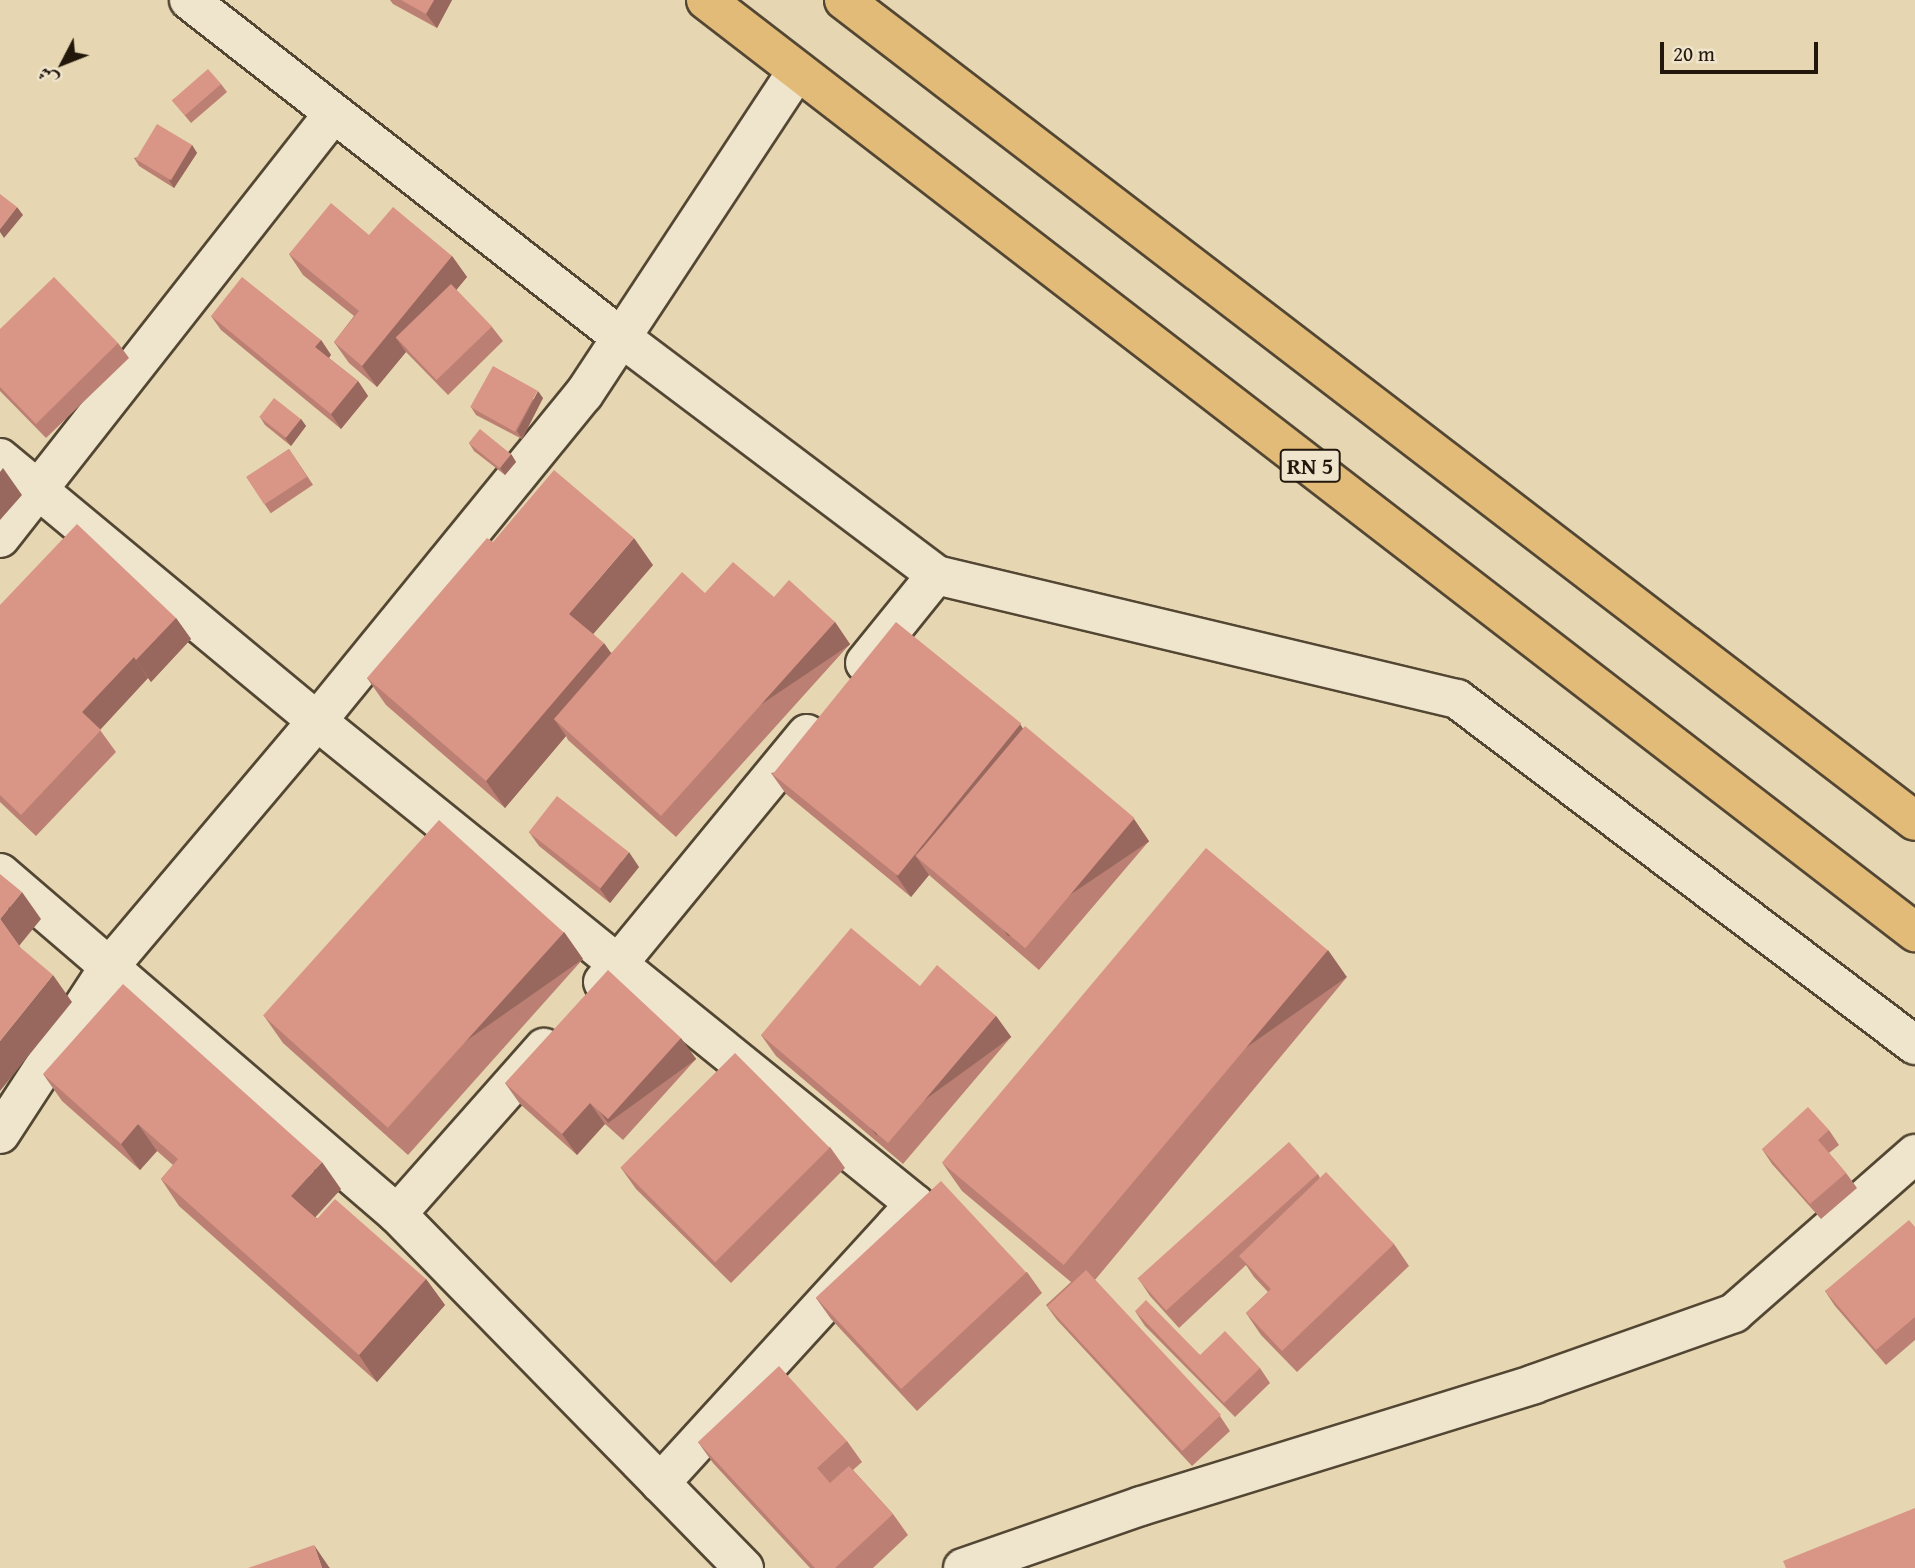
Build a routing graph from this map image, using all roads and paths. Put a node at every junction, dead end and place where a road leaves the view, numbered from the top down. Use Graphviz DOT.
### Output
graph roads {
  1 [pos="189,0"];
  2 [pos="706,0"];
  3 [pos="844,0"];
  4 [pos="797,71"];
  5 [pos="333,114"];
  6 [pos="622,338"];
  7 [pos="0,458"];
  8 [pos="40,490"];
  9 [pos="0,538"];
  10 [pos="936,575"];
  11 [pos="317,721"];
  12 [pos="1915,821"];
  13 [pos="0,873"];
  14 [pos="1915,932"];
  15 [pos="619,964"];
  16 [pos="108,967"];
  17 [pos="1915,1045"];
  18 [pos="0,1135"];
  19 [pos="1915,1154"];
  20 [pos="397,1214"];
  21 [pos="660,1483"];
  22 [pos="744,1568"];
  23 [pos="963,1568"];
  1 -- 5 [label="street"];
  2 -- 4 [label="highway, RN 5"];
  3 -- 12 [label="highway"];
  4 -- 6 [label="street"];
  4 -- 14 [label="highway, RN 5"];
  5 -- 6 [label="street"];
  5 -- 8 [label="street"];
  6 -- 10 [label="street"];
  6 -- 11 [label="street"];
  7 -- 8 [label="street"];
  8 -- 9 [label="street"];
  8 -- 11 [label="street"];
  10 -- 15 [label="street"];
  10 -- 17 [label="street"];
  11 -- 15 [label="street"];
  11 -- 16 [label="street"];
  13 -- 16 [label="street"];
  15 -- 20 [label="street"];
  15 -- 21 [label="street"];
  16 -- 18 [label="street"];
  16 -- 20 [label="street"];
  19 -- 23 [label="street"];
  20 -- 21 [label="street"];
  21 -- 22 [label="street"];
}
